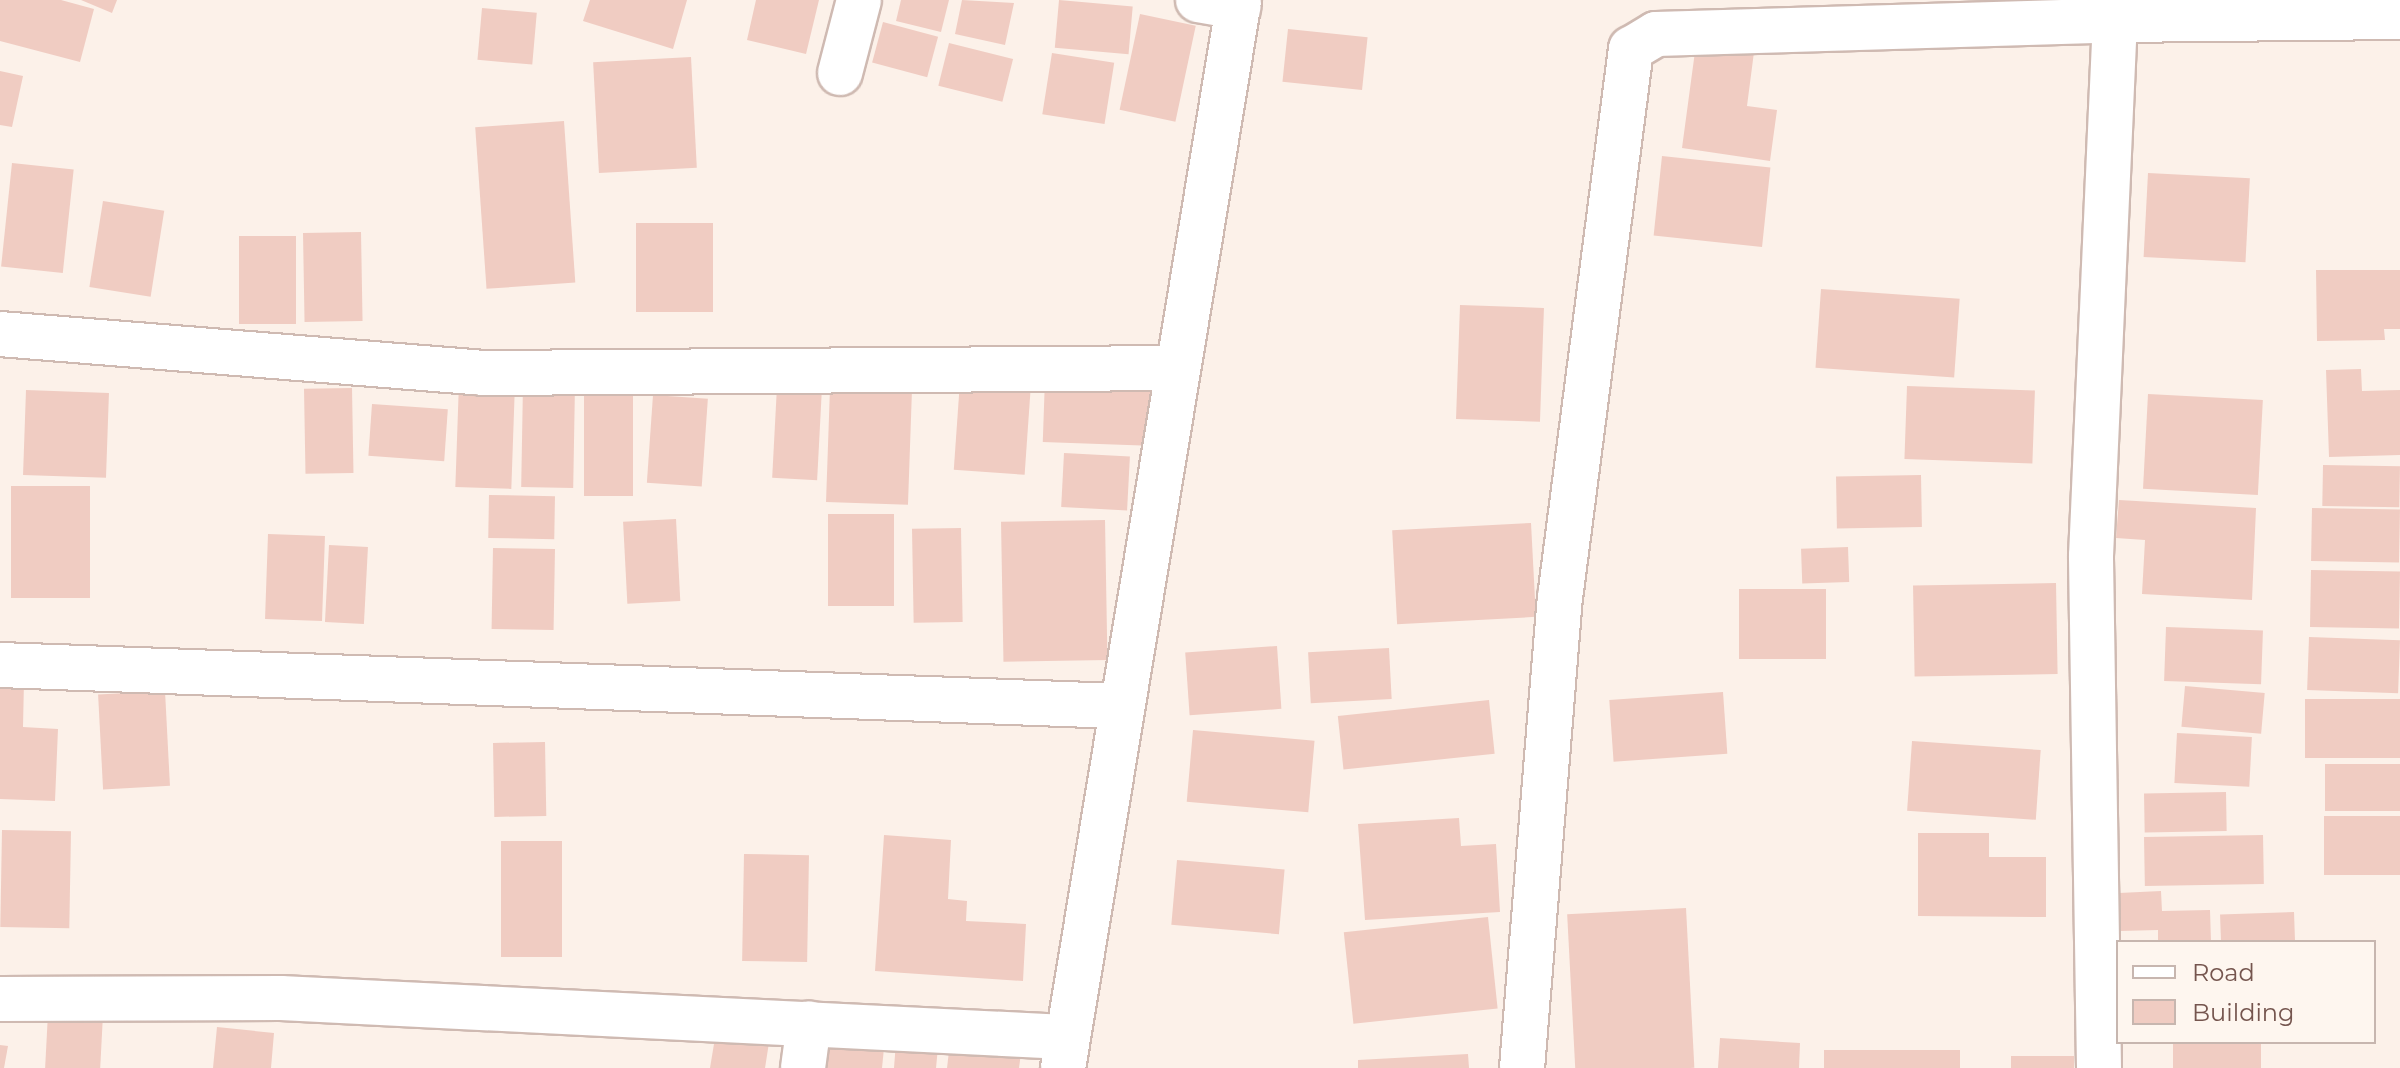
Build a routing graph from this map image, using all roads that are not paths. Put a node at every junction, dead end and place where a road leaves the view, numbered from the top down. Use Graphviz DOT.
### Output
graph roads {
  1 [pos="859,0"];
  2 [pos="1225,2"];
  3 [pos="2118,10"];
  4 [pos="2400,17"];
  5 [pos="840,73"];
  6 [pos="0,334"];
  7 [pos="1174,368"];
  8 [pos="0,665"];
  9 [pos="1120,706"];
  10 [pos="0,999"];
  11 [pos="809,1023"];
  12 [pos="1064,1052"];
  13 [pos="803,1068"];
  14 [pos="1522,1068"];
  15 [pos="2099,1068"];
  1 -- 5 [label="street"];
  2 -- 7 [label="street"];
  3 -- 4 [label="street"];
  3 -- 14 [label="street"];
  3 -- 15 [label="street"];
  6 -- 7 [label="street"];
  7 -- 9 [label="street"];
  8 -- 9 [label="street"];
  9 -- 12 [label="street"];
  10 -- 11 [label="street"];
  11 -- 12 [label="street"];
  11 -- 13 [label="street"];
}
